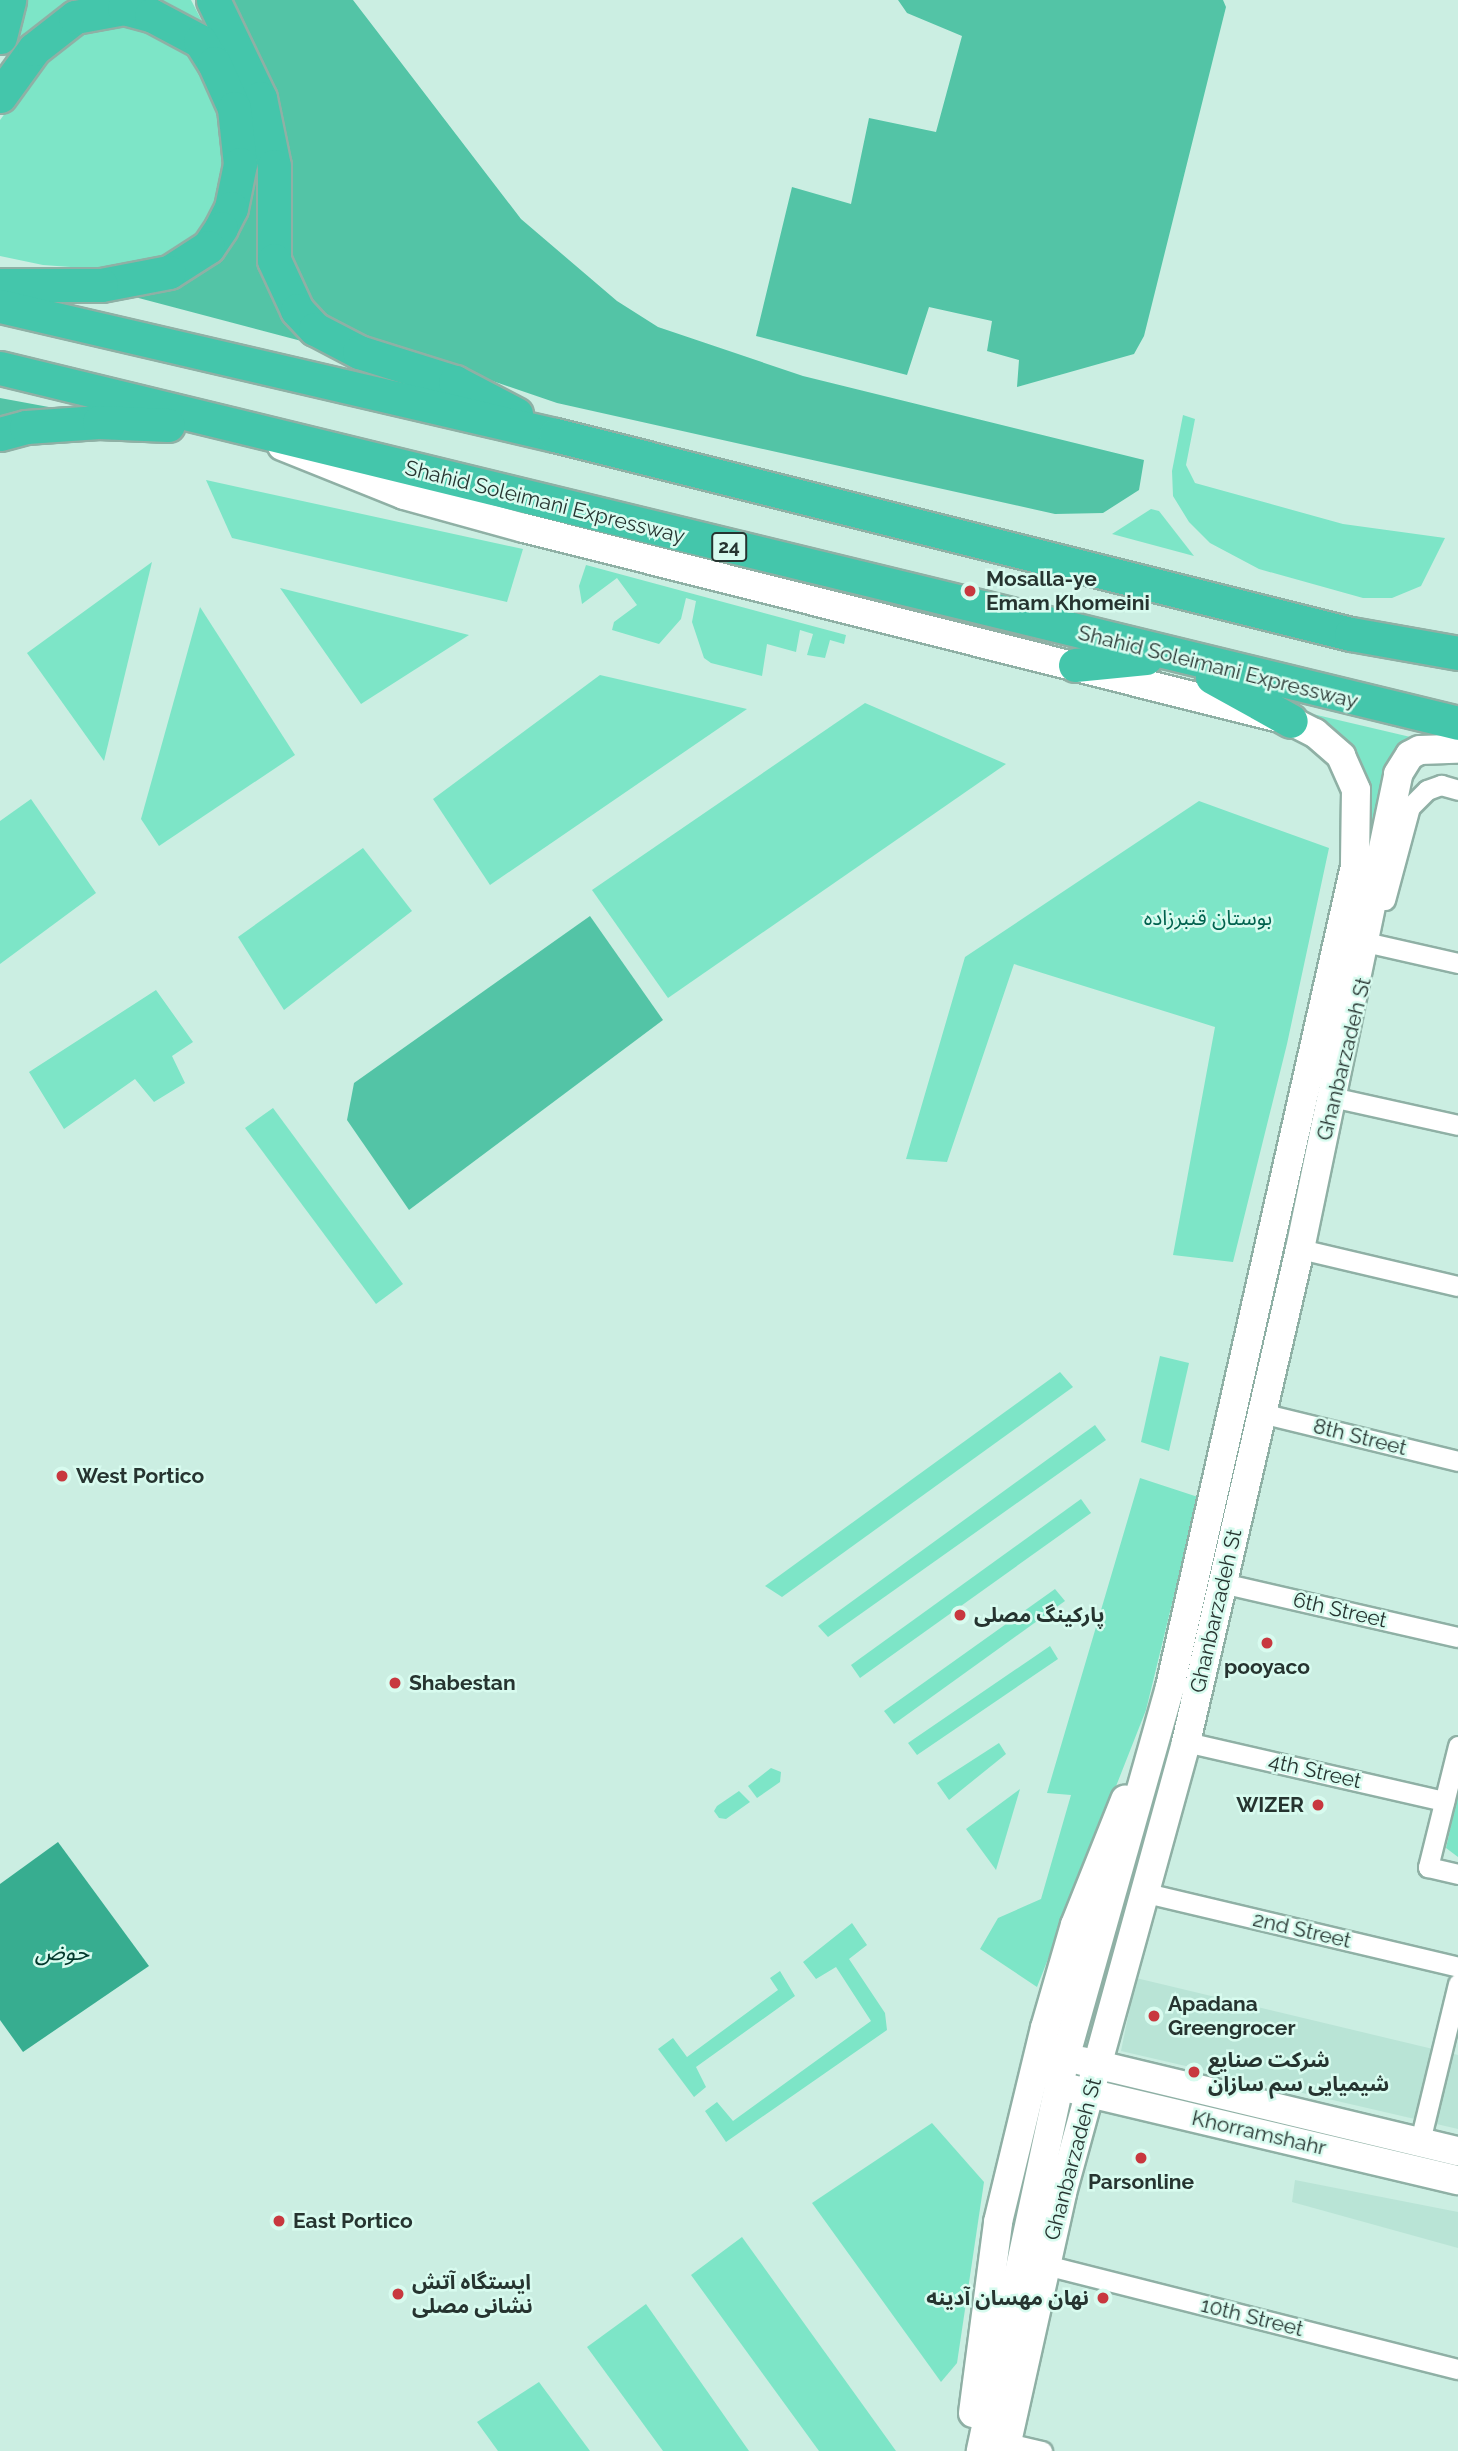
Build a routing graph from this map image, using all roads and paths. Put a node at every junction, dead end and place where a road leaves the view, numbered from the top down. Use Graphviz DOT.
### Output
graph roads {
  1 [pos="9,0"];
  2 [pos="213,0"];
  3 [pos="0,37"];
  4 [pos="0,96"];
  5 [pos="0,285"];
  6 [pos="0,306"];
  7 [pos="0,368"];
  8 [pos="241,428"];
  9 [pos="0,434"];
  10 [pos="555,435"];
  11 [pos="1458,653"];
  12 [pos="1172,655"];
  13 [pos="1075,665"];
  14 [pos="1292,721"];
  15 [pos="1458,723"];
  16 [pos="1458,749"];
  17 [pos="1449,788"];
  18 [pos="1374,944"];
  19 [pos="1458,962"];
  20 [pos="1334,1087"];
  21 [pos="1458,1125"];
  22 [pos="1300,1249"];
  23 [pos="1458,1286"];
  24 [pos="1261,1413"];
  25 [pos="1458,1461"];
  26 [pos="1222,1583"];
  27 [pos="1458,1637"];
  28 [pos="1170,1687"];
  29 [pos="1186,1742"];
  30 [pos="1458,1746"];
  31 [pos="1444,1801"];
  32 [pos="1458,1874"];
  33 [pos="1146,1893"];
  34 [pos="1458,1967"];
  35 [pos="1458,1984"];
  36 [pos="1065,2057"];
  37 [pos="1097,2065"];
  38 [pos="1059,2086"];
  39 [pos="1089,2093"];
  40 [pos="1420,2141"];
  41 [pos="1458,2151"];
  42 [pos="1458,2180"];
  43 [pos="1045,2265"];
  44 [pos="1458,2369"];
  45 [pos="998,2448"];
  46 [pos="969,2451"];
  47 [pos="1042,2451"];
  1 -- 3 [label="highway"];
  2 -- 10 [label="highway"];
  4 -- 5 [label="highway"];
  6 -- 10 [label="highway"];
  7 -- 8 [label="highway, Shahid Soleimani Expressway / 24"];
  8 -- 9 [label="highway"];
  8 -- 12 [label="highway, Shahid Soleimani Expressway / 24"];
  8 -- 13 [label="main road"];
  10 -- 11 [label="highway"];
  12 -- 13 [label="highway"];
  12 -- 14 [label="highway"];
  12 -- 15 [label="highway, Shahid Soleimani Expressway / 24"];
  13 -- 14 [label="main road"];
  14 -- 28 [label="main road, Ghanbarzadeh St"];
  16 -- 20 [label="main road"];
  17 -- 18 [label="street, Ghanbarzadeh St"];
  18 -- 19 [label="street"];
  18 -- 20 [label="street, Ghanbarzadeh St"];
  20 -- 21 [label="street"];
  20 -- 22 [label="main road, Ghanbarzadeh St"];
  22 -- 23 [label="street"];
  22 -- 24 [label="main road, Ghanbarzadeh St"];
  24 -- 25 [label="street, 8th Street"];
  24 -- 26 [label="main road, Ghanbarzadeh St"];
  26 -- 27 [label="street, 6th Street"];
  26 -- 29 [label="main road, Ghanbarzadeh St"];
  28 -- 36 [label="main road, Ghanbarzadeh St"];
  28 -- 46 [label="main road"];
  29 -- 31 [label="street, 4th Street"];
  29 -- 33 [label="main road, Ghanbarzadeh St"];
  30 -- 31 [label="street"];
  31 -- 32 [label="street"];
  33 -- 34 [label="street, 2nd Street"];
  33 -- 37 [label="main road, Ghanbarzadeh St"];
  35 -- 40 [label="street"];
  36 -- 37 [label="main road, Khorramshahr"];
  36 -- 38 [label="main road, Ghanbarzadeh St"];
  37 -- 39 [label="main road, Ghanbarzadeh St"];
  37 -- 40 [label="main road, Khorramshahr"];
  38 -- 39 [label="main road, Khorramshahr"];
  38 -- 45 [label="main road, Ghanbarzadeh St"];
  39 -- 42 [label="main road, Khorramshahr"];
  39 -- 43 [label="main road, Ghanbarzadeh St"];
  40 -- 41 [label="main road, Khorramshahr"];
  43 -- 44 [label="street, 10th Street"];
  43 -- 45 [label="main road, Ghanbarzadeh St"];
  45 -- 47 [label="street"];
}
